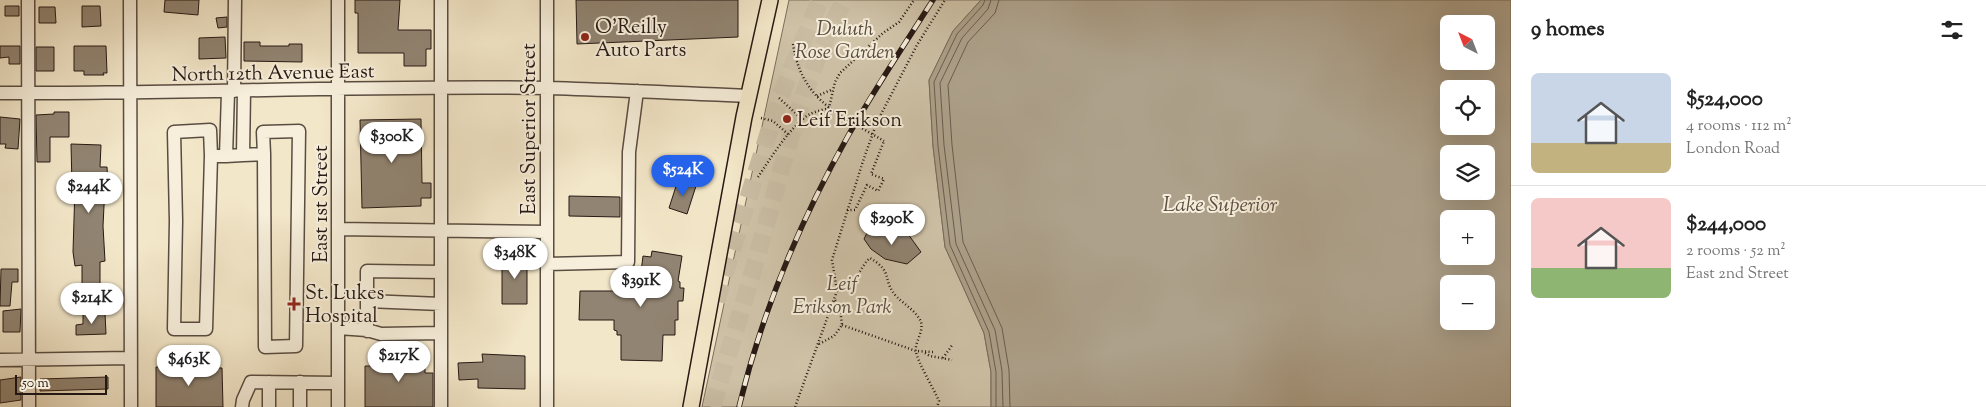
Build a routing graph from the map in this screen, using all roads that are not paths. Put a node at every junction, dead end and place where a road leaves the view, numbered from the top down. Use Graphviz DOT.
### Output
graph roads {
  1 [pos="28,0"];
  2 [pos="130,0"];
  3 [pos="235,0"];
  4 [pos="338,0"];
  5 [pos="441,0"];
  6 [pos="547,0"];
  7 [pos="770,0"];
  8 [pos="547,88"];
  9 [pos="338,89"];
  10 [pos="441,89"];
  11 [pos="235,91"];
  12 [pos="637,91"];
  13 [pos="0,93"];
  14 [pos="29,94"];
  15 [pos="130,94"];
  16 [pos="749,96"];
  17 [pos="264,154"];
  18 [pos="243,155"];
  19 [pos="211,156"];
  20 [pos="226,156"];
  21 [pos="338,229"];
  22 [pos="441,230"];
  23 [pos="547,232"];
  24 [pos="547,264"];
  25 [pos="441,272"];
  26 [pos="367,301"];
  27 [pos="441,304"];
  28 [pos="338,328"];
  29 [pos="367,330"];
  30 [pos="441,333"];
  31 [pos="130,358"];
  32 [pos="30,359"];
  33 [pos="0,360"];
  34 [pos="270,382"];
  35 [pos="300,382"];
  36 [pos="338,383"];
  37 [pos="29,407"];
  38 [pos="131,407"];
  39 [pos="242,407"];
  40 [pos="269,407"];
  41 [pos="300,407"];
  42 [pos="338,407"];
  43 [pos="441,407"];
  44 [pos="547,407"];
  45 [pos="691,407"];
  1 -- 14 [label="street"];
  2 -- 15 [label="street"];
  3 -- 11 [label="street"];
  4 -- 9 [label="street, East 1st Street"];
  5 -- 10 [label="street"];
  6 -- 8 [label="street, East Superior Street"];
  7 -- 16 [label="main road"];
  8 -- 10 [label="street, North 12th Avenue East"];
  8 -- 12 [label="street, North 12th Avenue East"];
  8 -- 23 [label="street, East Superior Street"];
  9 -- 10 [label="street, North 12th Avenue East"];
  9 -- 11 [label="street, North 12th Avenue East"];
  9 -- 21 [label="street, East 1st Street"];
  10 -- 22 [label="street"];
  11 -- 15 [label="street, North 12th Avenue East"];
  11 -- 18 [label="street"];
  11 -- 20 [label="street"];
  12 -- 16 [label="street, North 12th Avenue East"];
  12 -- 24 [label="street"];
  13 -- 14 [label="street, North 12th Avenue East"];
  14 -- 15 [label="street, North 12th Avenue East"];
  14 -- 32 [label="street"];
  15 -- 31 [label="street"];
  16 -- 45 [label="main road"];
  17 -- 17 [label="street"];
  17 -- 18 [label="street"];
  18 -- 20 [label="street"];
  19 -- 19 [label="street"];
  19 -- 20 [label="street"];
  21 -- 22 [label="street"];
  21 -- 28 [label="street, East 1st Street"];
  22 -- 23 [label="street"];
  22 -- 25 [label="street"];
  23 -- 24 [label="street, East Superior Street"];
  24 -- 44 [label="street, East Superior Street"];
  25 -- 26 [label="street"];
  25 -- 27 [label="street"];
  26 -- 27 [label="street"];
  26 -- 29 [label="street"];
  27 -- 30 [label="street"];
  28 -- 29 [label="street"];
  28 -- 36 [label="street, East 1st Street"];
  29 -- 30 [label="street"];
  30 -- 43 [label="street"];
  31 -- 32 [label="street"];
  31 -- 38 [label="street"];
  32 -- 33 [label="street"];
  32 -- 37 [label="street"];
  34 -- 35 [label="street"];
  34 -- 39 [label="street"];
  34 -- 40 [label="street"];
  35 -- 36 [label="street"];
  35 -- 41 [label="street"];
  36 -- 42 [label="street, East 1st Street"];
}
